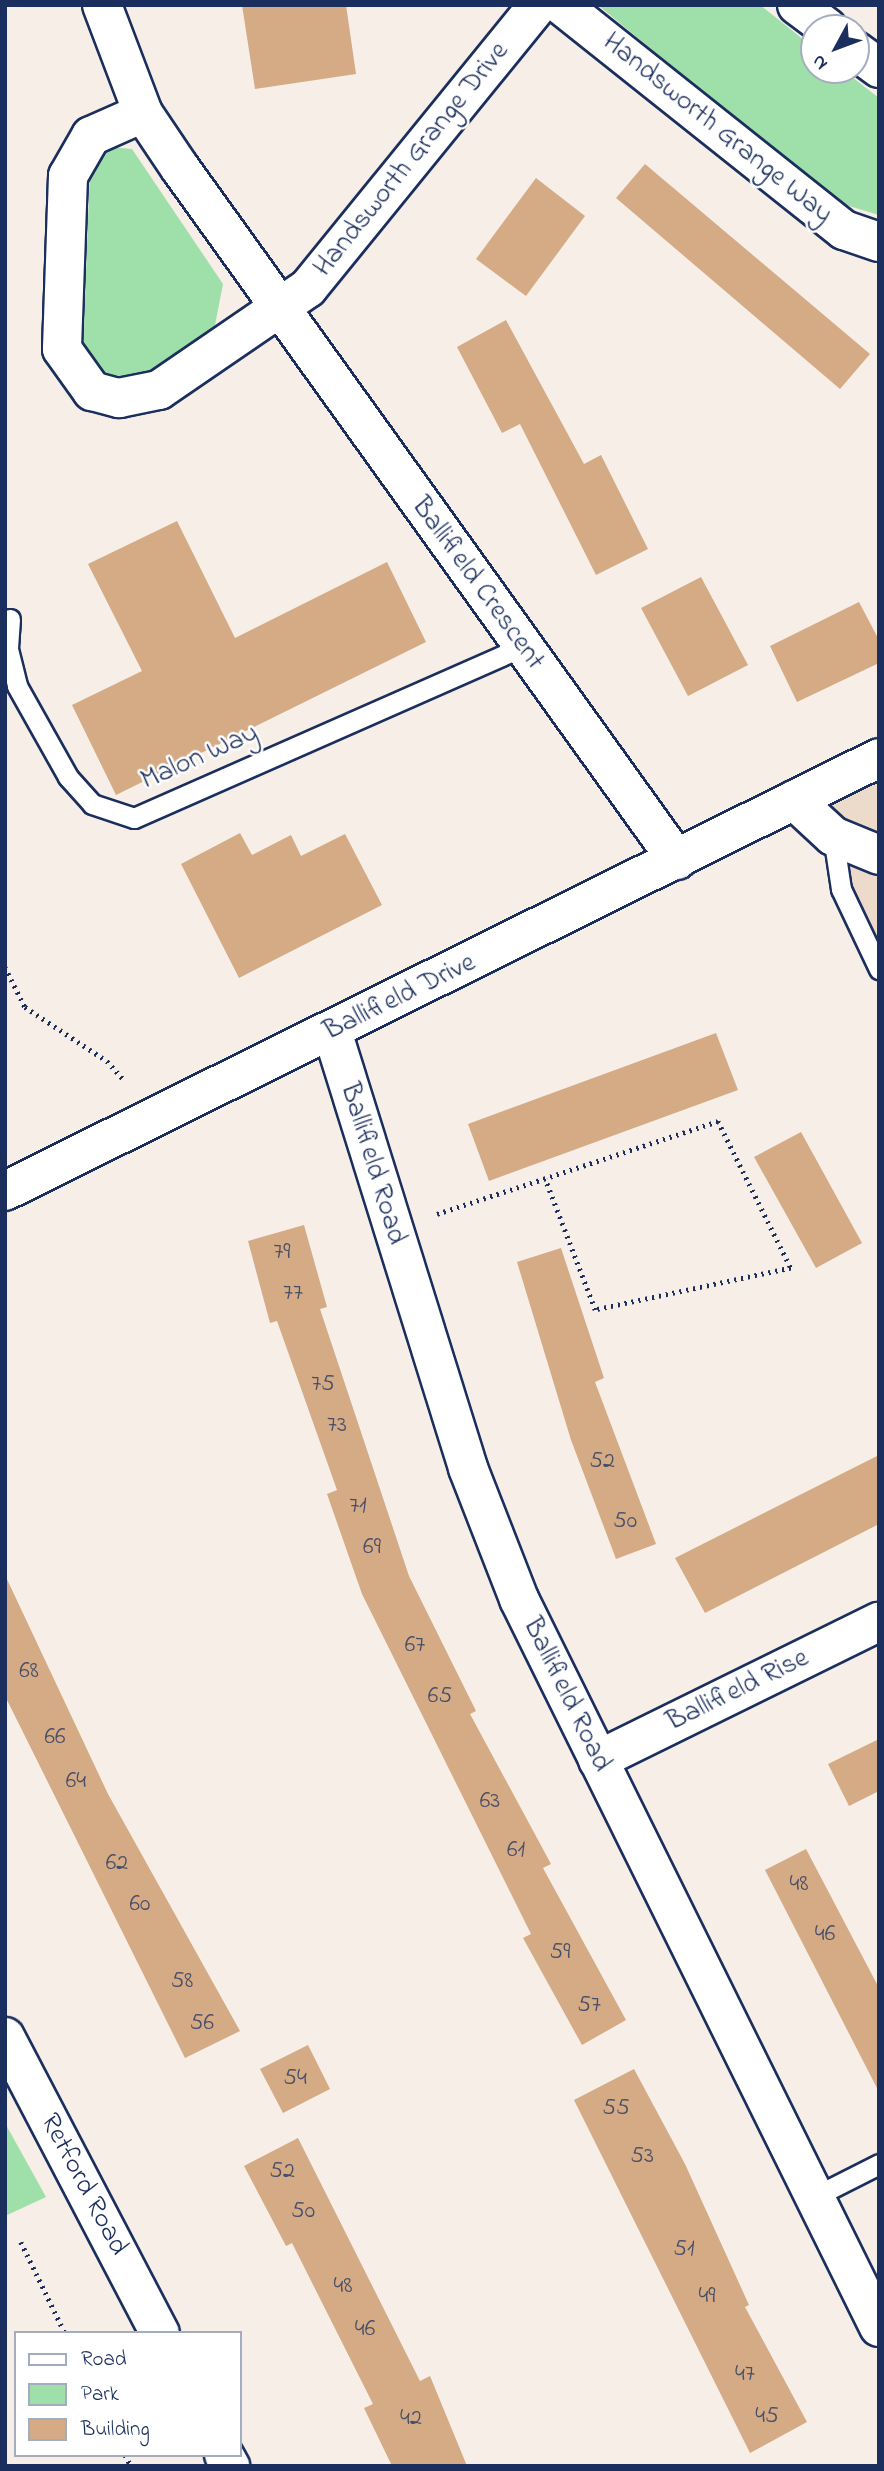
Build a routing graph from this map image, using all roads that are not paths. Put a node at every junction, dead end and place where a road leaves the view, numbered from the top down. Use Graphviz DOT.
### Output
graph roads {
  1 [pos="102,5"];
  2 [pos="538,5"];
  3 [pos="561,5"];
  4 [pos="143,113"];
  5 [pos="879,242"];
  6 [pos="278,307"];
  7 [pos="10,619"];
  8 [pos="521,647"];
  9 [pos="879,758"];
  10 [pos="794,800"];
  11 [pos="833,836"];
  12 [pos="879,855"];
  13 [pos="677,860"];
  14 [pos="879,969"];
  15 [pos="332,1031"];
  16 [pos="5,1192"];
  17 [pos="879,1622"];
  18 [pos="598,1760"];
  19 [pos="5,2037"];
  20 [pos="879,2164"];
  21 [pos="814,2197"];
  22 [pos="879,2327"];
  23 [pos="159,2331"];
  1 -- 4 [label="street, Ballifield Crescent"];
  2 -- 6 [label="street, Handsworth Grange Drive"];
  3 -- 5 [label="street, Handsworth Grange Way"];
  4 -- 6 [label="street, Ballifield Crescent"];
  4 -- 6 [label="street"];
  6 -- 8 [label="street, Ballifield Crescent"];
  7 -- 8 [label="lane, Malon Way"];
  8 -- 13 [label="street, Ballifield Crescent"];
  9 -- 10 [label="street, Ballifield Drive"];
  10 -- 11 [label="street"];
  10 -- 13 [label="street, Ballifield Drive"];
  11 -- 12 [label="street"];
  11 -- 14 [label="lane"];
  13 -- 15 [label="street, Ballifield Drive"];
  15 -- 16 [label="street, Ballifield Drive"];
  15 -- 18 [label="street, Ballifield Road"];
  17 -- 18 [label="street, Ballifield Rise"];
  18 -- 21 [label="street, Ballifield Road"];
  19 -- 23 [label="street, Retford Road"];
  20 -- 21 [label="lane"];
  21 -- 22 [label="street, Ballifield Road"];
}
